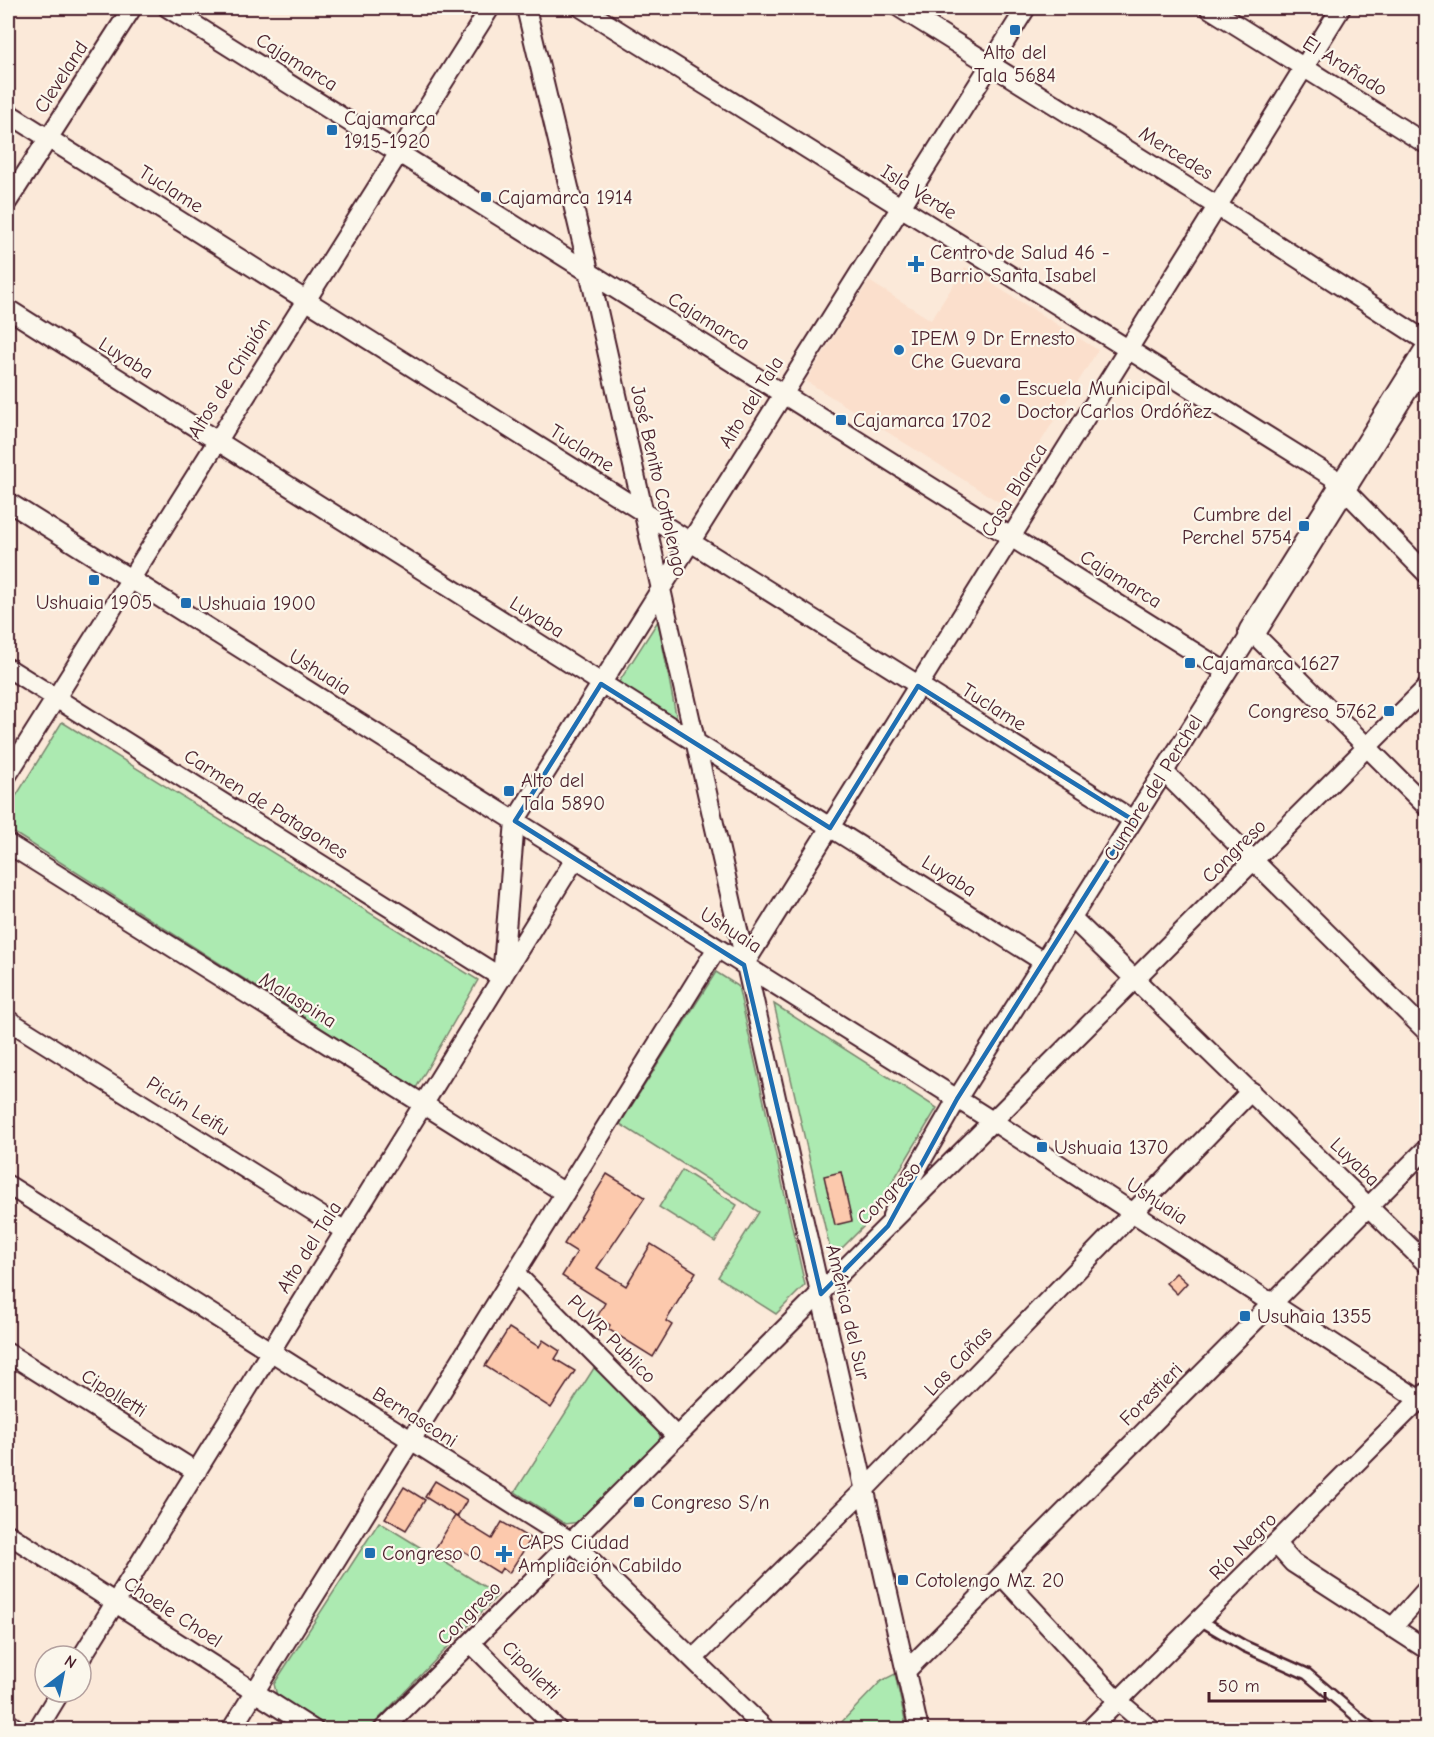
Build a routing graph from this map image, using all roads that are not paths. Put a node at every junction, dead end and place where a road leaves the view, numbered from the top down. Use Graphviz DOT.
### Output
graph roads {
  1 [pos="132,8"];
  2 [pos="168,8"];
  3 [pos="490,8"];
  4 [pos="526,8"];
  5 [pos="582,8"];
  6 [pos="900,8"];
  7 [pos="1026,8"];
  8 [pos="1209,8"];
  9 [pos="1341,8"];
  10 [pos="990,64"];
  11 [pos="1304,67"];
  12 [pos="8,113"];
  13 [pos="48,138"];
  14 [pos="1426,144"];
  15 [pos="398,152"];
  16 [pos="8,201"];
  17 [pos="1217,206"];
  18 [pos="900,207"];
  19 [pos="589,271"];
  20 [pos="305,301"];
  21 [pos="8,309"];
  22 [pos="1426,341"];
  23 [pos="1127,349"];
  24 [pos="1426,354"];
  25 [pos="783,394"];
  26 [pos="216,441"];
  27 [pos="1343,488"];
  28 [pos="8,502"];
  29 [pos="643,513"];
  30 [pos="1011,537"];
  31 [pos="690,543"];
  32 [pos="1426,573"];
  33 [pos="129,579"];
  34 [pos="660,590"];
  35 [pos="1252,632"];
  36 [pos="8,668"];
  37 [pos="1226,672"];
  38 [pos="601,684"];
  39 [pos="918,686"];
  40 [pos="1426,688"];
  41 [pos="55,698"];
  42 [pos="695,744"];
  43 [pos="1369,748"];
  44 [pos="1164,772"];
  45 [pos="8,774"];
  46 [pos="1426,806"];
  47 [pos="1133,820"];
  48 [pos="515,821"];
  49 [pos="830,828"];
  50 [pos="8,844"];
  51 [pos="575,859"];
  52 [pos="1255,861"];
  53 [pos="1072,918"];
  54 [pos="717,948"];
  55 [pos="1044,962"];
  56 [pos="744,965"];
  57 [pos="502,978"];
  58 [pos="1137,980"];
  59 [pos="8,1020"];
  60 [pos="1426,1031"];
  61 [pos="1251,1091"];
  62 [pos="957,1099"];
  63 [pos="423,1105"];
  64 [pos="994,1122"];
  65 [pos="1426,1149"];
  66 [pos="8,1185"];
  67 [pos="565,1193"];
  68 [pos="1369,1207"];
  69 [pos="1133,1212"];
  70 [pos="888,1226"];
  71 [pos="345,1231"];
  72 [pos="1426,1263"];
  73 [pos="515,1273"];
  74 [pos="821,1294"];
  75 [pos="1273,1302"];
  76 [pos="8,1353"];
  77 [pos="270,1353"];
  78 [pos="1424,1398"];
  79 [pos="677,1437"];
  80 [pos="411,1441"];
  81 [pos="196,1472"];
  82 [pos="865,1489"];
  83 [pos="8,1534"];
  84 [pos="572,1542"];
  85 [pos="1276,1544"];
  86 [pos="1002,1576"];
  87 [pos="1426,1590"];
  88 [pos="116,1602"];
  89 [pos="1200,1620"];
  90 [pos="1392,1628"];
  91 [pos="471,1642"];
  92 [pos="90,1644"];
  93 [pos="1426,1649"];
  94 [pos="694,1658"];
  95 [pos="907,1670"];
  96 [pos="255,1691"];
  97 [pos="1118,1701"];
  98 [pos="53,1704"];
  99 [pos="8,1723"];
  100 [pos="1150,1729"];
  101 [pos="18,1730"];
  102 [pos="37,1730"];
  103 [pos="231,1730"];
  104 [pos="314,1730"];
  105 [pos="383,1730"];
  106 [pos="558,1730"];
  107 [pos="766,1730"];
  108 [pos="920,1730"];
  109 [pos="1089,1730"];
  110 [pos="1373,1730"];
  1 -- 13 [label="street, Cleveland"];
  2 -- 15 [label="street, Cajamarca"];
  3 -- 15 [label="street, Altos de Chipión"];
  4 -- 19 [label="street, José Benito Cottolengo"];
  5 -- 18 [label="street, Isla Verde"];
  6 -- 10 [label="street, Mercedes"];
  7 -- 10 [label="street, Alto del Tala"];
  8 -- 11 [label="street, El Arañado"];
  9 -- 11 [label="street, Casa Blanca"];
  10 -- 17 [label="street, Mercedes"];
  10 -- 18 [label="street, Alto del Tala"];
  11 -- 14 [label="street, El Arañado"];
  11 -- 17 [label="street, Casa Blanca"];
  12 -- 13 [label="street, Tuclame"];
  13 -- 16 [label="street, Cleveland"];
  13 -- 20 [label="street, Tuclame"];
  15 -- 19 [label="street, Cajamarca"];
  15 -- 20 [label="street, Altos de Chipión"];
  17 -- 22 [label="street, Mercedes"];
  17 -- 23 [label="street, Casa Blanca"];
  18 -- 23 [label="street, Isla Verde"];
  18 -- 25 [label="street, Alto del Tala"];
  19 -- 25 [label="street, Cajamarca"];
  19 -- 29 [label="street, José Benito Cottolengo"];
  20 -- 26 [label="street, Altos de Chipión"];
  20 -- 29 [label="street, Tuclame"];
  21 -- 26 [label="street, Luyaba"];
  23 -- 27 [label="street, Isla Verde"];
  23 -- 30 [label="street, Casa Blanca"];
  24 -- 27 [label="main road, Cumbre del Perchel"];
  25 -- 30 [label="street, Cajamarca"];
  25 -- 31 [label="street, Alto del Tala"];
  26 -- 33 [label="street, Altos de Chipión"];
  26 -- 38 [label="street, Luyaba"];
  27 -- 32 [label="street, Isla Verde"];
  27 -- 35 [label="main road, Cumbre del Perchel"];
  28 -- 33 [label="street, Ushuaia"];
  29 -- 31 [label="street, Tuclame"];
  29 -- 34 [label="street, José Benito Cottolengo"];
  30 -- 37 [label="street, Cajamarca"];
  30 -- 39 [label="street, Casa Blanca"];
  31 -- 34 [label="street, Alto del Tala"];
  31 -- 39 [label="street, Tuclame"];
  33 -- 41 [label="street, Altos de Chipión"];
  33 -- 48 [label="street, Ushuaia"];
  34 -- 38 [label="street, Alto del Tala"];
  34 -- 42 [label="street, José Benito Cottolengo"];
  35 -- 37 [label="street, Cumbre del Perchel"];
  35 -- 43 [label="street"];
  36 -- 41 [label="street, Carmen de Patagones"];
  37 -- 44 [label="street, Cumbre del Perchel"];
  38 -- 42 [label="street, Luyaba"];
  38 -- 48 [label="street, Alto del Tala"];
  39 -- 47 [label="street, Tuclame"];
  39 -- 49 [label="street, Casa Blanca"];
  40 -- 43 [label="street, Congreso"];
  41 -- 45 [label="street, Altos de Chipión"];
  41 -- 57 [label="street, Carmen de Patagones"];
  42 -- 49 [label="street, Luyaba"];
  42 -- 56 [label="street, José Benito Cottolengo"];
  43 -- 46 [label="street"];
  43 -- 52 [label="street, Congreso"];
  44 -- 47 [label="street, Cumbre del Perchel"];
  44 -- 52 [label="street"];
  47 -- 53 [label="street, Cumbre del Perchel"];
  48 -- 51 [label="street, Ushuaia"];
  48 -- 57 [label="street"];
  49 -- 55 [label="street, Luyaba"];
  49 -- 56 [label="street, Casa Blanca"];
  50 -- 63 [label="street, Malaspina"];
  51 -- 54 [label="street, Ushuaia"];
  51 -- 57 [label="street, Alto del Tala"];
  52 -- 58 [label="street, Congreso"];
  52 -- 60 [label="street"];
  53 -- 55 [label="street, Cumbre del Perchel"];
  53 -- 58 [label="street, Luyaba"];
  54 -- 56 [label="street, Ushuaia"];
  54 -- 67 [label="street"];
  55 -- 62 [label="street, Cumbre del Perchel"];
  56 -- 62 [label="street, Ushuaia"];
  56 -- 74 [label="street, América del Sur"];
  57 -- 63 [label="street, Alto del Tala"];
  58 -- 61 [label="street, Luyaba"];
  58 -- 64 [label="street, Congreso"];
  59 -- 71 [label="street, Picún Leifu"];
  61 -- 68 [label="street, Luyaba"];
  61 -- 69 [label="street, Las Cañas"];
  62 -- 64 [label="street, Ushuaia"];
  62 -- 70 [label="street, Cumbre del Perchel"];
  63 -- 67 [label="street, Malaspina"];
  63 -- 71 [label="street, Alto del Tala"];
  64 -- 69 [label="street, Ushuaia"];
  64 -- 70 [label="street, Congreso"];
  65 -- 68 [label="street, Forestieri"];
  66 -- 77 [label="street, Bernasconi"];
  67 -- 73 [label="street"];
  68 -- 72 [label="street, Luyaba"];
  68 -- 75 [label="street, Forestieri"];
  69 -- 75 [label="street, Ushuaia"];
  69 -- 82 [label="street, Las Cañas"];
  70 -- 74 [label="street, Congreso"];
  71 -- 77 [label="street, Alto del Tala"];
  73 -- 79 [label="street, PUVR Publico"];
  73 -- 80 [label="street"];
  74 -- 79 [label="street, Congreso"];
  74 -- 82 [label="street, América del Sur"];
  75 -- 78 [label="street, Ushuaia"];
  75 -- 86 [label="street, Forestieri"];
  76 -- 81 [label="street, Cipolletti"];
  77 -- 80 [label="street, Bernasconi"];
  77 -- 81 [label="street, Alto del Tala"];
  78 -- 85 [label="street, Río Negro"];
  79 -- 84 [label="street, Congreso"];
  80 -- 84 [label="street, Bernasconi"];
  80 -- 96 [label="street"];
  81 -- 88 [label="street, Alto del Tala"];
  82 -- 94 [label="street, Las Cañas"];
  82 -- 95 [label="street, América del Sur"];
  83 -- 88 [label="street, Choele Choel"];
  84 -- 91 [label="street, Congreso"];
  84 -- 94 [label="street, Bernasconi"];
  85 -- 89 [label="street, Río Negro"];
  85 -- 90 [label="street"];
  86 -- 95 [label="street, Forestieri"];
  86 -- 97 [label="street"];
  87 -- 90 [label="street"];
  88 -- 92 [label="street, Alto del Tala"];
  88 -- 96 [label="street, Choele Choel"];
  89 -- 97 [label="street, Río Negro"];
  89 -- 110 [label="lane"];
  90 -- 93 [label="street"];
  91 -- 105 [label="street, Congreso"];
  91 -- 106 [label="street, Cipolletti"];
  94 -- 107 [label="street, Bernasconi"];
  95 -- 108 [label="street, América del Sur"];
  96 -- 103 [label="street"];
  96 -- 104 [label="street, Choele Choel"];
  97 -- 100 [label="street"];
  97 -- 109 [label="street, Río Negro"];
  98 -- 102 [label="street"];
  99 -- 101 [label="street"];
}
